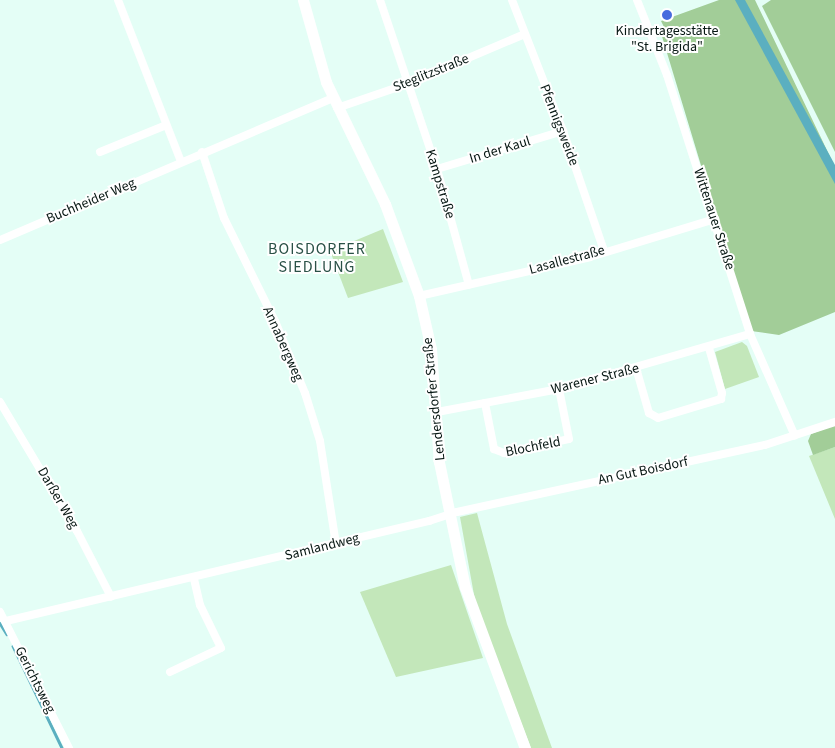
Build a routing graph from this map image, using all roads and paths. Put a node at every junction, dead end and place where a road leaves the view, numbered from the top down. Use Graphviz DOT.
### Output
graph roads {
  1 [pos="118,0"];
  2 [pos="303,0"];
  3 [pos="380,0"];
  4 [pos="512,0"];
  5 [pos="637,0"];
  6 [pos="525,34"];
  7 [pos="407,84"];
  8 [pos="335,103"];
  9 [pos="166,126"];
  10 [pos="563,131"];
  11 [pos="100,152"];
  12 [pos="202,152"];
  13 [pos="181,162"];
  14 [pos="437,170"];
  15 [pos="714,219"];
  16 [pos="0,240"];
  17 [pos="604,251"];
  18 [pos="469,284"];
  19 [pos="419,296"];
  20 [pos="750,334"];
  21 [pos="709,348"];
  22 [pos="636,368"];
  23 [pos="559,389"];
  24 [pos="0,402"];
  25 [pos="485,403"];
  26 [pos="437,412"];
  27 [pos="835,422"];
  28 [pos="796,436"];
  29 [pos="450,514"];
  30 [pos="336,544"];
  31 [pos="194,578"];
  32 [pos="111,596"];
  33 [pos="0,612"];
  34 [pos="6,621"];
  35 [pos="170,672"];
  36 [pos="69,748"];
  37 [pos="524,748"];
  1 -- 9 [label="street"];
  2 -- 8 [label="street, Lendersdorfer Straße"];
  3 -- 7 [label="street, Kampstraße"];
  4 -- 6 [label="street, Pfennigsweide"];
  5 -- 15 [label="street, Wittenauer Straße"];
  6 -- 7 [label="street, Steglitzstraße"];
  6 -- 10 [label="street, Pfennigsweide"];
  7 -- 8 [label="street, Steglitzstraße"];
  7 -- 14 [label="street, Kampstraße"];
  8 -- 12 [label="street, Buchheider Weg"];
  8 -- 19 [label="street, Lendersdorfer Straße"];
  9 -- 11 [label="street"];
  9 -- 13 [label="street"];
  10 -- 14 [label="street, In der Kaul"];
  10 -- 17 [label="street, Pfennigsweide"];
  12 -- 13 [label="street, Buchheider Weg"];
  12 -- 30 [label="street, Annabergweg"];
  13 -- 16 [label="street, Buchheider Weg"];
  14 -- 18 [label="street, Kampstraße"];
  15 -- 17 [label="street, Lasallestraße"];
  15 -- 20 [label="street, Wittenauer Straße"];
  17 -- 18 [label="street, Lasallestraße"];
  18 -- 19 [label="street, Lasallestraße"];
  19 -- 26 [label="street, Lendersdorfer Straße"];
  20 -- 21 [label="street, Warener Straße"];
  20 -- 28 [label="street, Wittenauer Straße"];
  21 -- 22 [label="street, Warener Straße"];
  21 -- 22 [label="street"];
  22 -- 23 [label="street, Warener Straße"];
  23 -- 25 [label="street, Warener Straße"];
  23 -- 25 [label="street, Blochfeld"];
  24 -- 32 [label="street, Darßer Weg"];
  25 -- 26 [label="street, Warener Straße"];
  26 -- 29 [label="street, Lendersdorfer Straße"];
  27 -- 28 [label="street, An Gut Boisdorf"];
  28 -- 29 [label="street, An Gut Boisdorf"];
  29 -- 30 [label="street, Samlandweg"];
  29 -- 37 [label="street, Lendersdorfer Straße"];
  30 -- 31 [label="street, Samlandweg"];
  31 -- 32 [label="street, Samlandweg"];
  31 -- 35 [label="street"];
  32 -- 34 [label="street, Samlandweg"];
  33 -- 34 [label="street, Gerichtsweg"];
  34 -- 36 [label="street, Gerichtsweg"];
}
